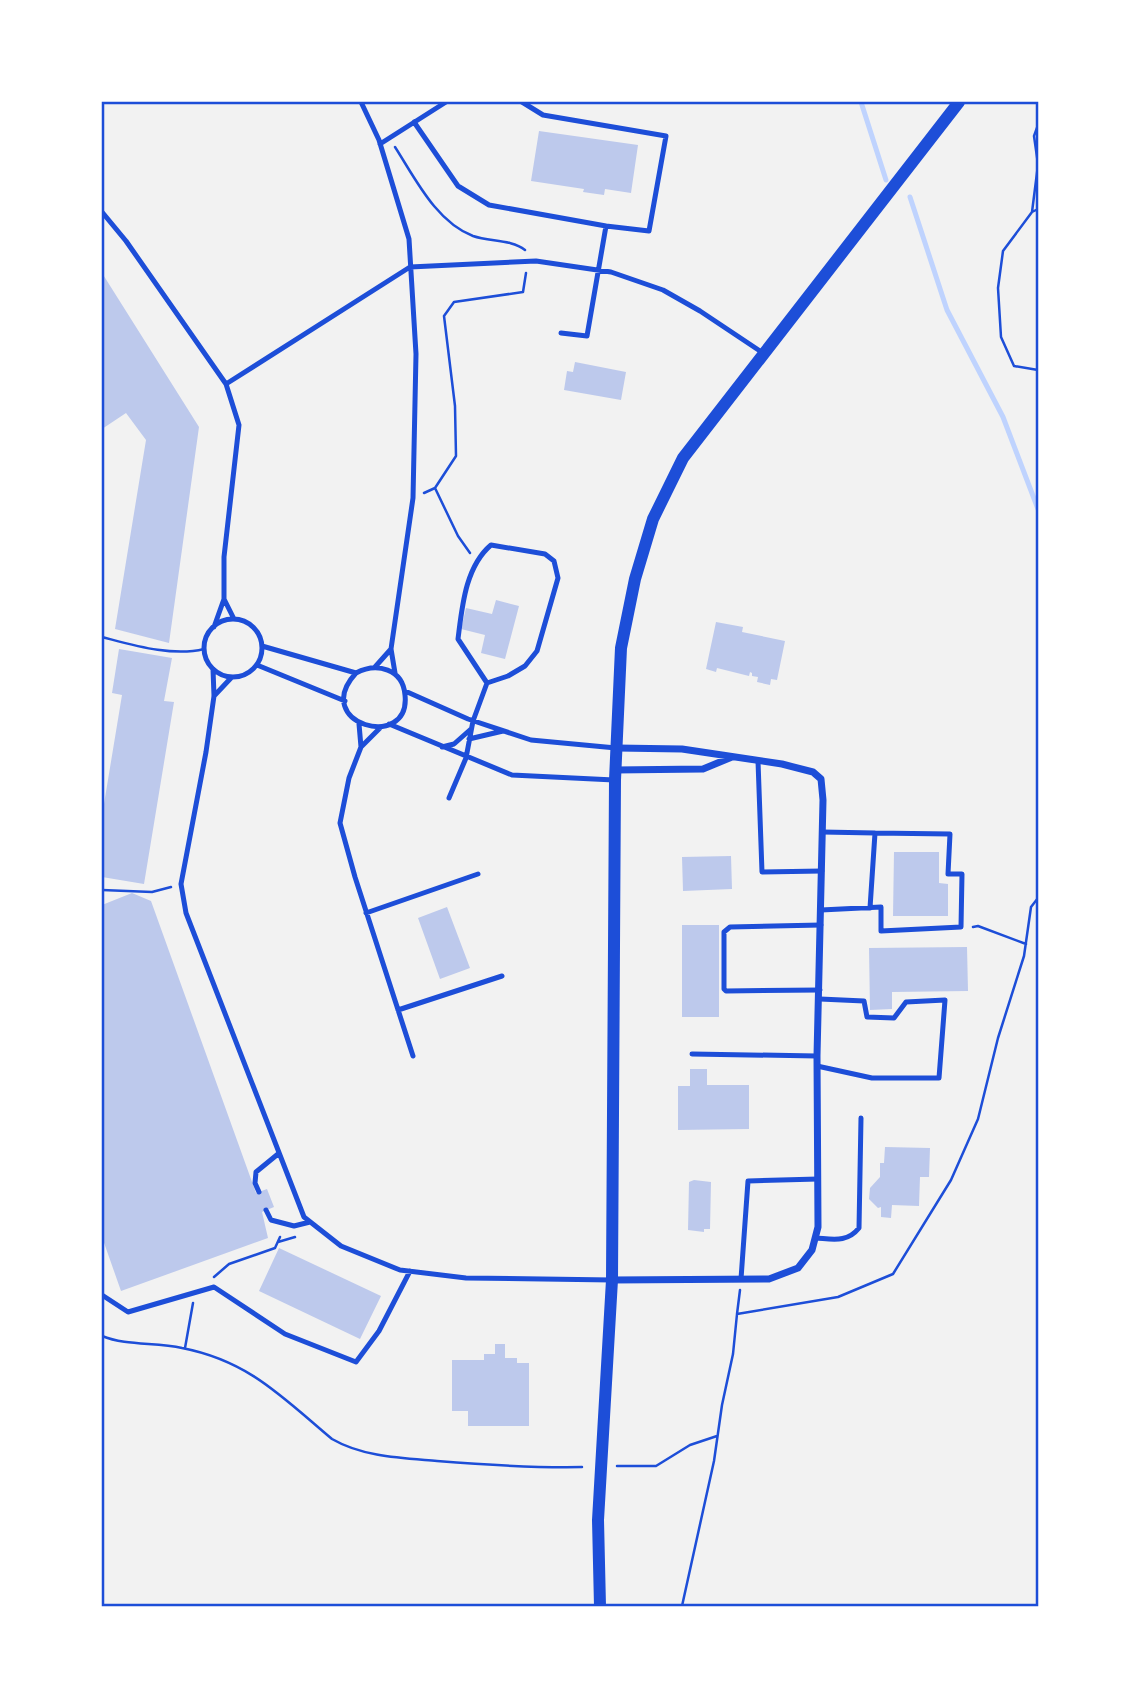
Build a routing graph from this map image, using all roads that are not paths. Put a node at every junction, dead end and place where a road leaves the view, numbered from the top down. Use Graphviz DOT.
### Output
graph roads {
  1 [pos="361,102"];
  2 [pos="446,102"];
  3 [pos="522,102"];
  4 [pos="959,102"];
  5 [pos="414,122"];
  6 [pos="380,144"];
  7 [pos="102,212"];
  8 [pos="606,226"];
  9 [pos="410,267"];
  10 [pos="597,270"];
  11 [pos="561,333"];
  12 [pos="763,353"];
  13 [pos="226,384"];
  14 [pos="224,599"];
  15 [pos="234,620"];
  16 [pos="214,627"];
  17 [pos="262,646"];
  18 [pos="391,649"];
  19 [pos="257,665"];
  20 [pos="375,667"];
  21 [pos="213,669"];
  22 [pos="356,673"];
  23 [pos="394,673"];
  24 [pos="231,677"];
  25 [pos="487,683"];
  26 [pos="405,691"];
  27 [pos="214,696"];
  28 [pos="345,701"];
  29 [pos="359,724"];
  30 [pos="389,724"];
  31 [pos="472,724"];
  32 [pos="380,728"];
  33 [pos="503,731"];
  34 [pos="469,739"];
  35 [pos="360,747"];
  36 [pos="442,747"];
  37 [pos="617,748"];
  38 [pos="733,757"];
  39 [pos="466,758"];
  40 [pos="758,761"];
  41 [pos="615,775"];
  42 [pos="449,799"];
  43 [pos="822,832"];
  44 [pos="874,833"];
  45 [pos="822,871"];
  46 [pos="478,874"];
  47 [pos="870,908"];
  48 [pos="821,910"];
  49 [pos="366,913"];
  50 [pos="821,925"];
  51 [pos="502,976"];
  52 [pos="820,995"];
  53 [pos="398,1010"];
  54 [pos="692,1054"];
  55 [pos="413,1056"];
  56 [pos="817,1056"];
  57 [pos="817,1066"];
  58 [pos="860,1118"];
  59 [pos="278,1154"];
  60 [pos="818,1179"];
  61 [pos="259,1192"];
  62 [pos="266,1210"];
  63 [pos="310,1222"];
  64 [pos="815,1238"];
  65 [pos="410,1271"];
  66 [pos="741,1279"];
  67 [pos="612,1280"];
  68 [pos="102,1295"];
  69 [pos="600,1606"];
  1 -- 6 [label="lane"];
  2 -- 5 [label="lane"];
  3 -- 8 [label="lane"];
  4 -- 12 [label="street"];
  5 -- 6 [label="lane"];
  5 -- 8 [label="lane"];
  6 -- 9 [label="lane"];
  7 -- 13 [label="lane"];
  8 -- 10 [label="lane"];
  9 -- 10 [label="lane"];
  9 -- 13 [label="lane"];
  9 -- 18 [label="lane"];
  10 -- 11 [label="lane"];
  10 -- 12 [label="lane"];
  12 -- 37 [label="street"];
  13 -- 14 [label="lane"];
  14 -- 15 [label="lane"];
  14 -- 16 [label="lane"];
  15 -- 16 [label="lane"];
  15 -- 17 [label="lane"];
  16 -- 21 [label="lane"];
  17 -- 19 [label="lane"];
  17 -- 22 [label="lane"];
  18 -- 20 [label="lane"];
  18 -- 23 [label="lane"];
  19 -- 24 [label="lane"];
  19 -- 28 [label="lane"];
  20 -- 22 [label="lane"];
  20 -- 23 [label="lane"];
  21 -- 24 [label="lane"];
  21 -- 27 [label="lane"];
  22 -- 28 [label="lane"];
  23 -- 26 [label="lane"];
  24 -- 27 [label="lane"];
  25 -- 25 [label="lane"];
  25 -- 31 [label="lane"];
  26 -- 30 [label="lane"];
  26 -- 31 [label="lane"];
  27 -- 59 [label="lane"];
  28 -- 29 [label="lane"];
  29 -- 32 [label="lane"];
  29 -- 35 [label="lane"];
  30 -- 32 [label="lane"];
  30 -- 36 [label="lane"];
  31 -- 33 [label="lane"];
  31 -- 34 [label="lane"];
  31 -- 36 [label="lane"];
  32 -- 35 [label="lane"];
  33 -- 34 [label="lane"];
  33 -- 37 [label="lane"];
  34 -- 39 [label="lane"];
  35 -- 49 [label="lane"];
  36 -- 39 [label="lane"];
  37 -- 38 [label="street"];
  37 -- 41 [label="street"];
  38 -- 40 [label="street"];
  38 -- 41 [label="street"];
  39 -- 41 [label="lane"];
  39 -- 42 [label="lane"];
  40 -- 43 [label="street"];
  40 -- 45 [label="lane"];
  41 -- 67 [label="street"];
  43 -- 44 [label="lane"];
  43 -- 45 [label="street"];
  44 -- 47 [label="lane"];
  44 -- 47 [label="lane"];
  45 -- 48 [label="street"];
  46 -- 49 [label="lane"];
  47 -- 48 [label="lane"];
  48 -- 50 [label="street"];
  49 -- 53 [label="lane"];
  50 -- 52 [label="street"];
  50 -- 52 [label="lane"];
  51 -- 53 [label="lane"];
  52 -- 56 [label="street"];
  52 -- 57 [label="lane"];
  53 -- 55 [label="lane"];
  54 -- 56 [label="lane"];
  56 -- 57 [label="street"];
  57 -- 60 [label="street"];
  58 -- 64 [label="lane"];
  59 -- 61 [label="lane"];
  59 -- 63 [label="lane"];
  60 -- 64 [label="street"];
  60 -- 66 [label="lane"];
  62 -- 63 [label="lane"];
  63 -- 65 [label="lane"];
  64 -- 66 [label="street"];
  65 -- 67 [label="lane"];
  65 -- 68 [label="lane"];
  66 -- 67 [label="street"];
  67 -- 69 [label="street"];
}
